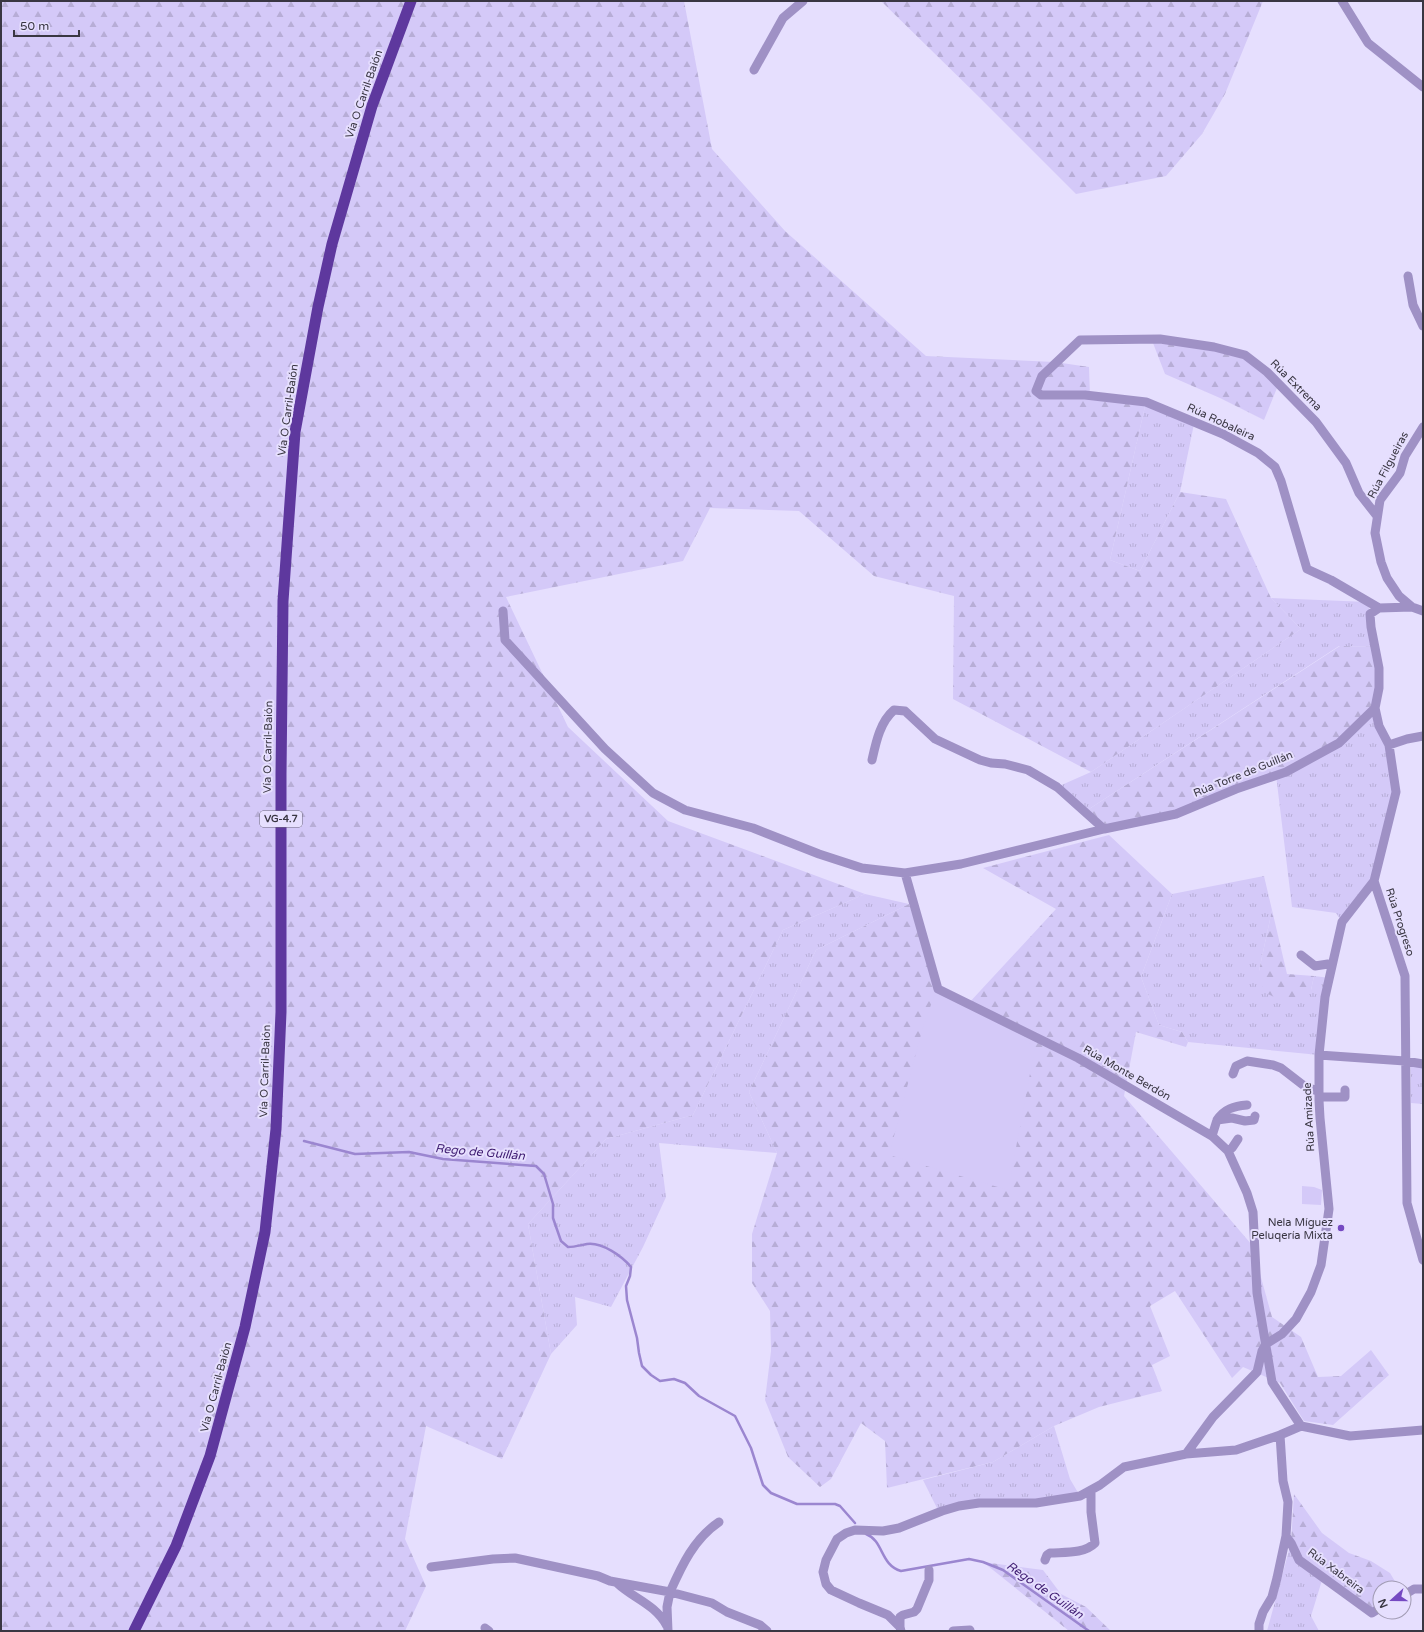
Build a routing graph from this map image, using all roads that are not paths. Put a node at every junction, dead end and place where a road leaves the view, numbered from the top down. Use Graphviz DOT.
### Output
graph roads {
  1 [pos="411,1"];
  2 [pos="804,1"];
  3 [pos="1342,1"];
  4 [pos="754,70"];
  5 [pos="1423,87"];
  6 [pos="1408,276"];
  7 [pos="1423,326"];
  8 [pos="1080,340"];
  9 [pos="1423,427"];
  10 [pos="1377,516"];
  11 [pos="1412,607"];
  12 [pos="1379,608"];
  13 [pos="503,611"];
  14 [pos="1423,611"];
  15 [pos="1375,708"];
  16 [pos="1423,736"];
  17 [pos="1389,745"];
  18 [pos="872,760"];
  19 [pos="1104,829"];
  20 [pos="905,873"];
  21 [pos="1374,881"];
  22 [pos="1301,955"];
  23 [pos="1332,966"];
  24 [pos="1319,1055"];
  25 [pos="1405,1061"];
  26 [pos="1423,1064"];
  27 [pos="1233,1074"];
  28 [pos="1345,1090"];
  29 [pos="1319,1094"];
  30 [pos="1247,1105"];
  31 [pos="1255,1116"];
  32 [pos="1218,1120"];
  33 [pos="1212,1136"];
  34 [pos="1238,1139"];
  35 [pos="1228,1151"];
  36 [pos="1423,1260"];
  37 [pos="1266,1344"];
  38 [pos="1300,1426"];
  39 [pos="1423,1430"];
  40 [pos="1280,1435"];
  41 [pos="1186,1454"];
  42 [pos="1091,1491"];
  43 [pos="719,1522"];
  44 [pos="1286,1536"];
  45 [pos="1045,1560"];
  46 [pos="431,1567"];
  47 [pos="928,1570"];
  48 [pos="617,1582"];
  49 [pos="1423,1589"];
  50 [pos="1412,1590"];
  51 [pos="670,1592"];
  52 [pos="1372,1612"];
  53 [pos="668,1629"];
  54 [pos="900,1629"];
  55 [pos="970,1630"];
  56 [pos="134,1631"];
  57 [pos="767,1631"];
  58 [pos="953,1631"];
  59 [pos="1259,1631"];
  1 -- 56 [label="highway, Vía O Carril-Baión / VG-4.7"];
  2 -- 4 [label="street"];
  3 -- 5 [label="street"];
  6 -- 7 [label="street"];
  8 -- 10 [label="street, Rúa Extrema"];
  8 -- 12 [label="street, Rúa Robaleira"];
  9 -- 10 [label="street, Rúa Filgueiras"];
  10 -- 11 [label="street, Rúa Filgueiras"];
  11 -- 12 [label="street"];
  11 -- 14 [label="street"];
  12 -- 15 [label="street"];
  13 -- 20 [label="street, Rúa Torre de Guillán"];
  15 -- 17 [label="street"];
  15 -- 19 [label="street, Rúa Torre de Guillán"];
  16 -- 17 [label="street"];
  17 -- 21 [label="street, Rúa Progreso"];
  18 -- 19 [label="street"];
  19 -- 20 [label="street, Rúa Torre de Guillán"];
  20 -- 33 [label="street, Rúa Monte Berdón"];
  21 -- 23 [label="street, Rúa Amizade"];
  21 -- 25 [label="street, Rúa Progreso"];
  22 -- 23 [label="street"];
  23 -- 24 [label="street, Rúa Amizade"];
  24 -- 25 [label="street"];
  24 -- 29 [label="street, Rúa Amizade"];
  25 -- 26 [label="street"];
  25 -- 36 [label="street, Rúa Progreso"];
  27 -- 29 [label="street"];
  28 -- 29 [label="street"];
  29 -- 37 [label="street, Rúa Amizade"];
  30 -- 32 [label="street"];
  31 -- 32 [label="street"];
  32 -- 33 [label="street"];
  33 -- 35 [label="street, Rúa Monte Berdón"];
  34 -- 35 [label="street"];
  35 -- 37 [label="street, Rúa Monte Berdón"];
  37 -- 38 [label="street"];
  37 -- 41 [label="street"];
  38 -- 39 [label="street"];
  38 -- 40 [label="street"];
  40 -- 41 [label="street"];
  40 -- 44 [label="street"];
  41 -- 42 [label="street"];
  42 -- 45 [label="street"];
  42 -- 54 [label="street"];
  43 -- 51 [label="street"];
  44 -- 52 [label="street, Rúa Xabreira"];
  44 -- 59 [label="street"];
  46 -- 48 [label="street"];
  47 -- 54 [label="street"];
  48 -- 51 [label="street"];
  48 -- 53 [label="street"];
  49 -- 50 [label="street"];
  51 -- 53 [label="street"];
  51 -- 57 [label="street"];
  55 -- 58 [label="street"];
}
